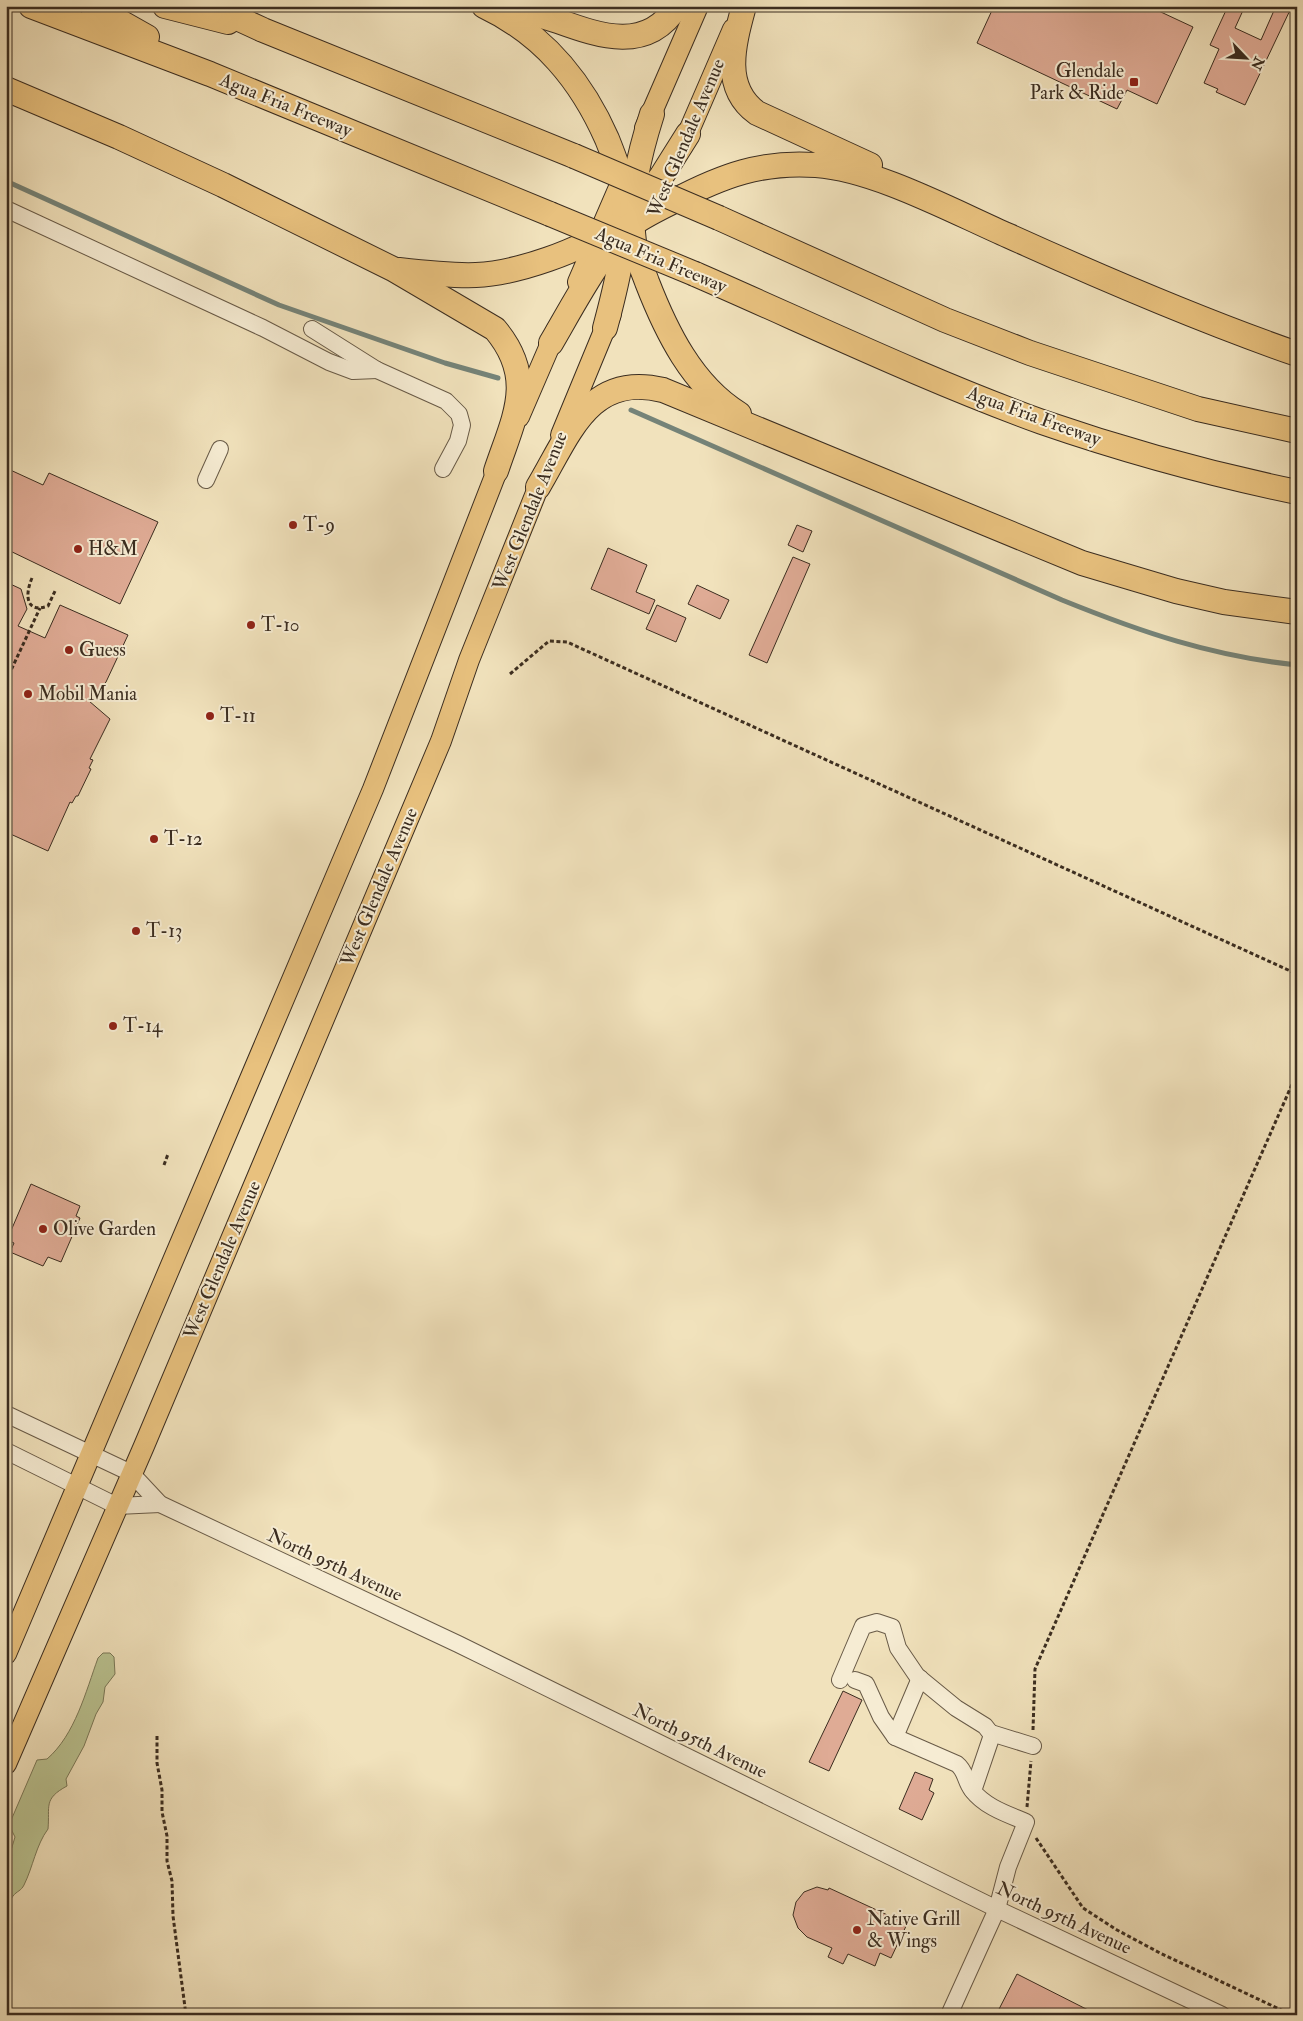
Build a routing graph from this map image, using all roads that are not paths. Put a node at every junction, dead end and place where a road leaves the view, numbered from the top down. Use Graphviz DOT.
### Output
graph roads {
  1 [pos="31,6"];
  2 [pos="92,6"];
  3 [pos="165,6"];
  4 [pos="211,6"];
  5 [pos="484,6"];
  6 [pos="510,6"];
  7 [pos="677,6"];
  8 [pos="698,6"];
  9 [pos="743,6"];
  10 [pos="263,30"];
  11 [pos="210,74"];
  12 [pos="6,89"];
  13 [pos="652,114"];
  14 [pos="688,134"];
  15 [pos="622,180"];
  16 [pos="908,191"];
  17 [pos="6,209"];
  18 [pos="634,219"];
  19 [pos="597,236"];
  20 [pos="637,254"];
  21 [pos="393,269"];
  22 [pos="605,328"];
  23 [pos="312,329"];
  24 [pos="551,343"];
  25 [pos="1297,354"];
  26 [pos="377,370"];
  27 [pos="1297,431"];
  28 [pos="771,433"];
  29 [pos="220,450"];
  30 [pos="443,469"];
  31 [pos="496,471"];
  32 [pos="206,480"];
  33 [pos="538,487"];
  34 [pos="1297,492"];
  35 [pos="1297,612"];
  36 [pos="6,1414"];
  37 [pos="6,1451"];
  38 [pos="91,1456"];
  39 [pos="131,1473"];
  40 [pos="77,1488"];
  41 [pos="160,1504"];
  42 [pos="117,1506"];
  43 [pos="6,1654"];
  44 [pos="920,1678"];
  45 [pos="991,1733"];
  46 [pos="895,1737"];
  47 [pos="1033,1746"];
  48 [pos="6,1764"];
  49 [pos="973,1791"];
  50 [pos="997,1909"];
  51 [pos="949,2015"];
  52 [pos="1222,2015"];
  1 -- 11 [label="highway, Agua Fria Freeway"];
  2 -- 11 [label="highway"];
  3 -- 10 [label="highway"];
  4 -- 10 [label="highway"];
  5 -- 15 [label="highway"];
  6 -- 7 [label="highway"];
  8 -- 13 [label="main road"];
  9 -- 14 [label="main road, West Glendale Avenue"];
  9 -- 16 [label="highway"];
  10 -- 27 [label="highway, bridge"];
  11 -- 34 [label="highway, Agua Fria Freeway, bridge"];
  12 -- 21 [label="highway"];
  13 -- 15 [label="main road"];
  13 -- 18 [label="highway"];
  14 -- 18 [label="highway"];
  15 -- 18 [label="highway"];
  15 -- 19 [label="main road"];
  16 -- 18 [label="highway"];
  16 -- 25 [label="highway"];
  17 -- 26 [label="street"];
  18 -- 19 [label="highway"];
  18 -- 20 [label="highway"];
  18 -- 22 [label="highway"];
  18 -- 24 [label="highway"];
  19 -- 21 [label="highway"];
  19 -- 24 [label="main road"];
  20 -- 22 [label="main road, West Glendale Avenue"];
  20 -- 28 [label="highway"];
  21 -- 31 [label="highway"];
  22 -- 33 [label="main road, West Glendale Avenue"];
  23 -- 26 [label="street"];
  24 -- 31 [label="main road"];
  26 -- 30 [label="street"];
  28 -- 33 [label="highway"];
  28 -- 35 [label="highway"];
  29 -- 32 [label="street"];
  31 -- 38 [label="main road"];
  33 -- 39 [label="main road, West Glendale Avenue"];
  36 -- 38 [label="street, North 95th Avenue"];
  37 -- 40 [label="street, North 95th Avenue"];
  38 -- 39 [label="street, North 95th Avenue"];
  38 -- 40 [label="main road"];
  39 -- 41 [label="street, North 95th Avenue"];
  39 -- 42 [label="main road, West Glendale Avenue"];
  40 -- 42 [label="street, North 95th Avenue"];
  40 -- 43 [label="main road"];
  41 -- 42 [label="street, North 95th Avenue"];
  41 -- 50 [label="street, North 95th Avenue"];
  42 -- 48 [label="main road, West Glendale Avenue"];
  44 -- 45 [label="street"];
  44 -- 46 [label="street"];
  44 -- 46 [label="street"];
  45 -- 47 [label="street"];
  45 -- 49 [label="street"];
  46 -- 49 [label="street"];
  49 -- 50 [label="street"];
  50 -- 51 [label="street"];
  50 -- 52 [label="street, North 95th Avenue"];
}
